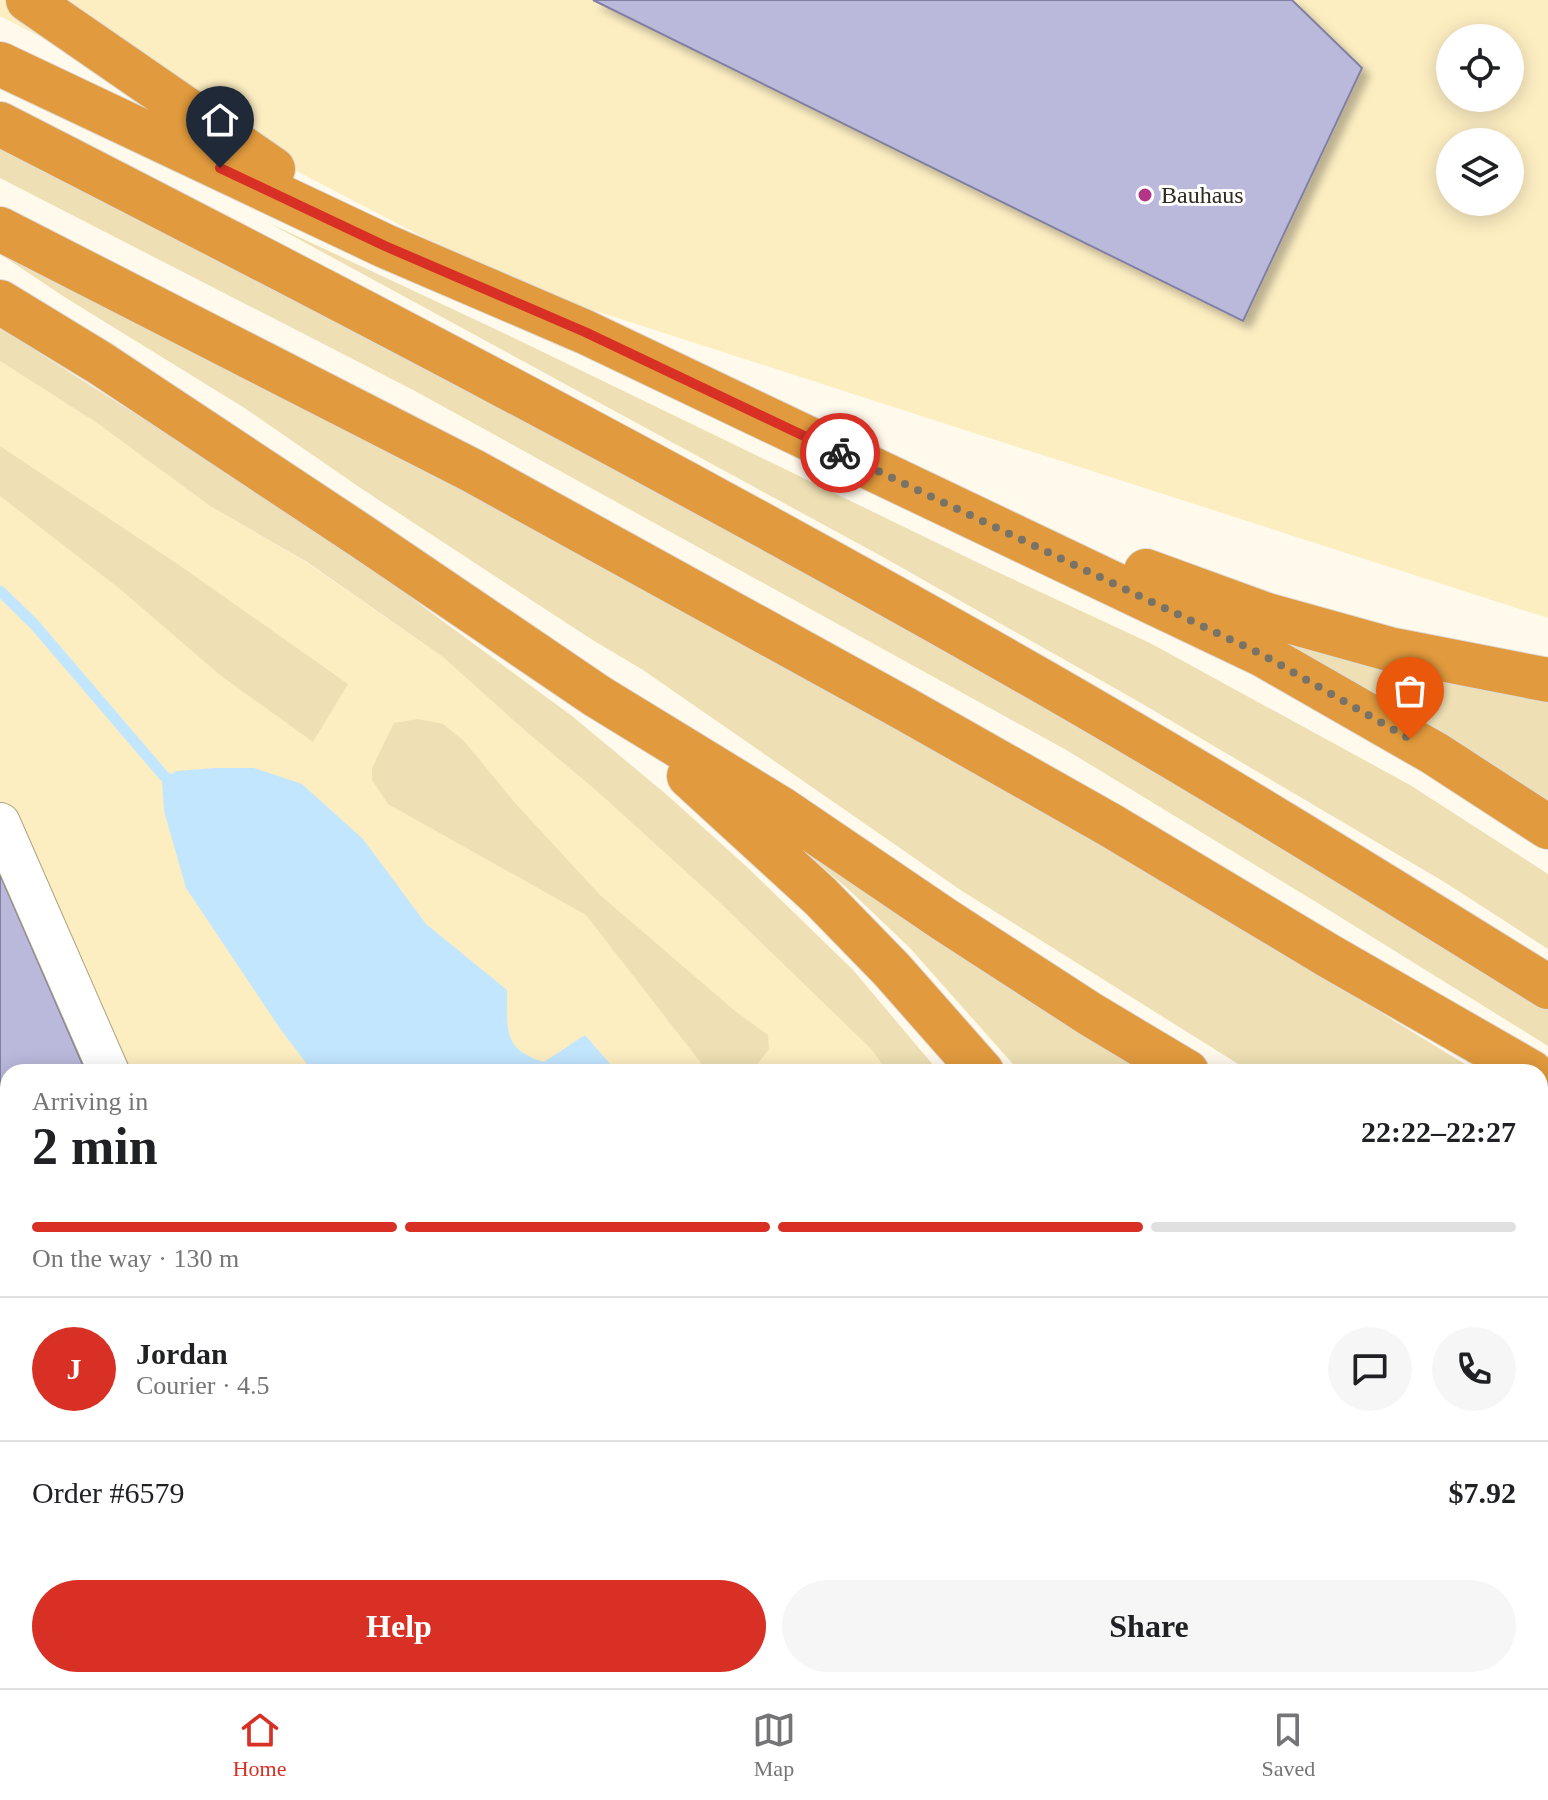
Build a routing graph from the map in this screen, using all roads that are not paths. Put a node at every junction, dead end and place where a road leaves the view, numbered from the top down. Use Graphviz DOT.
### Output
graph roads {
  1 [pos="28,0"];
  2 [pos="0,64"];
  3 [pos="0,124"];
  4 [pos="0,229"];
  5 [pos="385,246"];
  6 [pos="0,302"];
  7 [pos="1548,680"];
  8 [pos="597,696"];
  9 [pos="0,823"];
  10 [pos="1548,827"];
  11 [pos="1548,987"];
  12 [pos="105,1064"];
  13 [pos="975,1064"];
  14 [pos="1174,1064"];
  15 [pos="1517,1064"];
  1 -- 5 [label="highway"];
  2 -- 5 [label="highway"];
  3 -- 11 [label="highway"];
  4 -- 15 [label="highway"];
  5 -- 7 [label="highway"];
  5 -- 10 [label="highway"];
  6 -- 8 [label="highway"];
  8 -- 13 [label="highway"];
  8 -- 14 [label="highway"];
  9 -- 12 [label="lane"];
}
